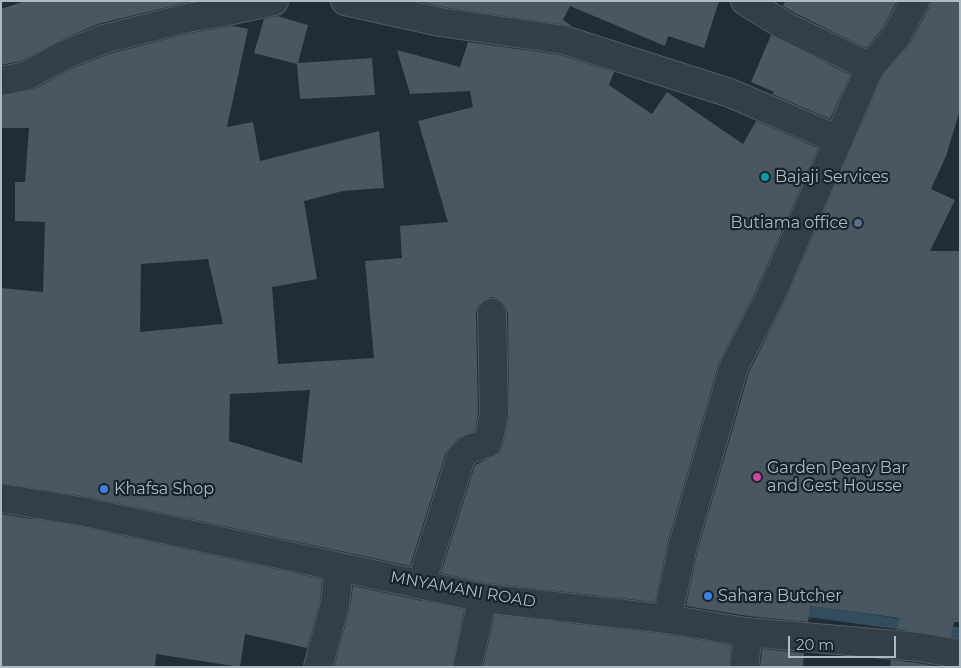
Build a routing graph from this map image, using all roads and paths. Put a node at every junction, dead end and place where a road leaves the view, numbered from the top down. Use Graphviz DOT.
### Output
graph roads {
  1 [pos="274,1"];
  2 [pos="345,1"];
  3 [pos="745,1"];
  4 [pos="915,1"];
  5 [pos="870,67"];
  6 [pos="1,80"];
  7 [pos="839,140"];
  8 [pos="492,313"];
  9 [pos="1,498"];
  10 [pos="339,568"];
  11 [pos="421,584"];
  12 [pos="483,598"];
  13 [pos="667,619"];
  14 [pos="746,632"];
  15 [pos="960,654"];
  16 [pos="318,667"];
  17 [pos="467,667"];
  18 [pos="744,667"];
  1 -- 6 [label="street"];
  2 -- 7 [label="street"];
  3 -- 5 [label="street"];
  4 -- 5 [label="street"];
  5 -- 7 [label="street"];
  7 -- 13 [label="street"];
  8 -- 11 [label="street"];
  9 -- 10 [label="street, MNYAMANI ROAD"];
  10 -- 11 [label="street, MNYAMANI ROAD"];
  10 -- 16 [label="street"];
  11 -- 12 [label="street, MNYAMANI ROAD"];
  12 -- 13 [label="street, MNYAMANI ROAD"];
  12 -- 17 [label="street"];
  13 -- 14 [label="street, MNYAMANI ROAD"];
  14 -- 15 [label="street, MNYAMANI ROAD"];
  14 -- 18 [label="street"];
}
